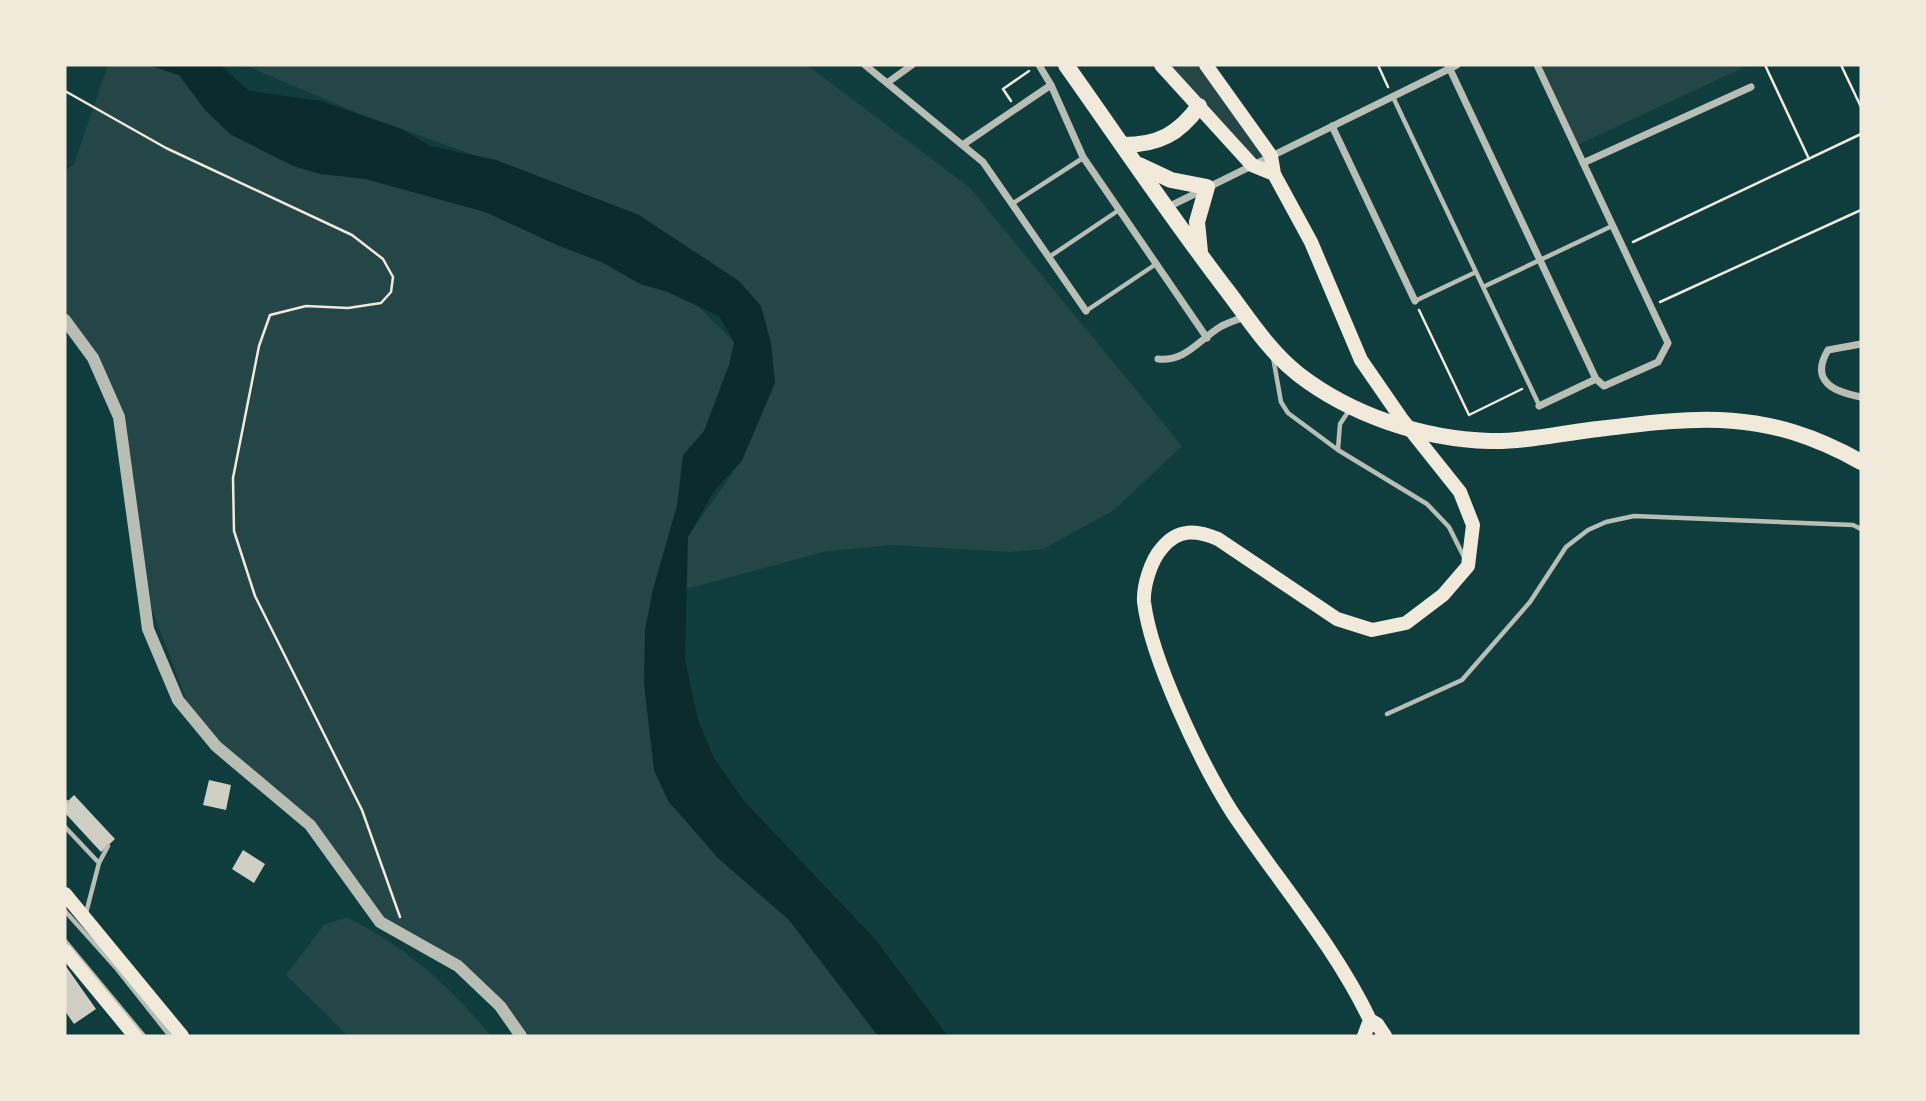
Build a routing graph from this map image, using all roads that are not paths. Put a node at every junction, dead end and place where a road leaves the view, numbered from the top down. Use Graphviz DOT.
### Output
graph roads {
  1 [pos="866,65"];
  2 [pos="912,65"];
  3 [pos="1066,65"];
  4 [pos="1161,65"];
  5 [pos="1206,65"];
  6 [pos="1537,65"];
  7 [pos="1452,66"];
  8 [pos="1036,67"];
  9 [pos="887,83"];
  10 [pos="1051,85"];
  11 [pos="1751,87"];
  12 [pos="1393,96"];
  13 [pos="1199,106"];
  14 [pos="1332,126"];
  15 [pos="964,144"];
  16 [pos="1123,145"];
  17 [pos="1271,156"];
  18 [pos="1083,157"];
  19 [pos="1583,163"];
  20 [pos="1137,164"];
  21 [pos="1252,165"];
  22 [pos="1274,174"];
  23 [pos="1207,187"];
  24 [pos="1012,204"];
  25 [pos="1166,208"];
  26 [pos="1120,210"];
  27 [pos="1613,226"];
  28 [pos="1049,257"];
  29 [pos="1202,258"];
  30 [pos="1540,260"];
  31 [pos="1157,263"];
  32 [pos="1476,272"];
  33 [pos="1483,287"];
  34 [pos="1415,301"];
  35 [pos="1086,311"];
  36 [pos="1247,316"];
  37 [pos="65,320"];
  38 [pos="1207,338"];
  39 [pos="1861,344"];
  40 [pos="1271,347"];
  41 [pos="1158,359"];
  42 [pos="1596,379"];
  43 [pos="1861,397"];
  44 [pos="1539,406"];
  45 [pos="1351,408"];
  46 [pos="1338,450"];
  47 [pos="1861,462"];
  48 [pos="1861,529"];
  49 [pos="1468,566"];
  50 [pos="1387,714"];
  51 [pos="65,827"];
  52 [pos="108,846"];
  53 [pos="99,863"];
  54 [pos="65,894"];
  55 [pos="65,911"];
  56 [pos="85,917"];
  57 [pos="65,941"];
  58 [pos="65,951"];
  59 [pos="1370,1020"];
  60 [pos="135,1036"];
  61 [pos="144,1036"];
  62 [pos="170,1036"];
  63 [pos="182,1036"];
  64 [pos="521,1036"];
  65 [pos="1364,1036"];
  66 [pos="1385,1036"];
  1 -- 9 [label="street"];
  2 -- 9 [label="street"];
  3 -- 16 [label="highway"];
  4 -- 13 [label="main road"];
  5 -- 17 [label="main road"];
  6 -- 19 [label="street"];
  7 -- 12 [label="street"];
  7 -- 30 [label="street"];
  8 -- 10 [label="street"];
  9 -- 15 [label="street"];
  10 -- 15 [label="street"];
  10 -- 18 [label="street"];
  11 -- 19 [label="street"];
  12 -- 14 [label="street"];
  12 -- 32 [label="lane"];
  13 -- 16 [label="highway"];
  13 -- 21 [label="main road"];
  14 -- 17 [label="street"];
  14 -- 34 [label="street"];
  15 -- 24 [label="street"];
  16 -- 20 [label="highway"];
  17 -- 21 [label="street"];
  17 -- 22 [label="main road"];
  18 -- 24 [label="lane"];
  18 -- 26 [label="street"];
  19 -- 27 [label="street"];
  20 -- 23 [label="highway"];
  20 -- 25 [label="highway"];
  21 -- 22 [label="main road"];
  21 -- 23 [label="street"];
  22 -- 49 [label="main road"];
  23 -- 25 [label="street"];
  23 -- 29 [label="highway"];
  24 -- 28 [label="street"];
  25 -- 29 [label="highway"];
  26 -- 28 [label="lane"];
  26 -- 31 [label="street"];
  27 -- 30 [label="lane"];
  27 -- 42 [label="street"];
  28 -- 35 [label="street"];
  29 -- 36 [label="highway"];
  30 -- 33 [label="lane"];
  30 -- 42 [label="street"];
  31 -- 35 [label="lane"];
  31 -- 38 [label="street"];
  32 -- 33 [label="lane"];
  32 -- 34 [label="lane"];
  33 -- 44 [label="lane"];
  36 -- 38 [label="street"];
  36 -- 40 [label="highway"];
  37 -- 64 [label="street"];
  38 -- 41 [label="street"];
  39 -- 43 [label="street"];
  40 -- 45 [label="highway"];
  40 -- 46 [label="lane"];
  42 -- 44 [label="street"];
  45 -- 46 [label="lane"];
  45 -- 47 [label="highway"];
  46 -- 49 [label="lane"];
  48 -- 50 [label="lane"];
  49 -- 59 [label="main road"];
  51 -- 53 [label="lane"];
  52 -- 53 [label="lane"];
  53 -- 56 [label="lane"];
  54 -- 56 [label="main road"];
  55 -- 62 [label="lane"];
  56 -- 63 [label="main road"];
  57 -- 61 [label="lane"];
  58 -- 60 [label="main road"];
  59 -- 65 [label="main road"];
  59 -- 66 [label="main road"];
}
